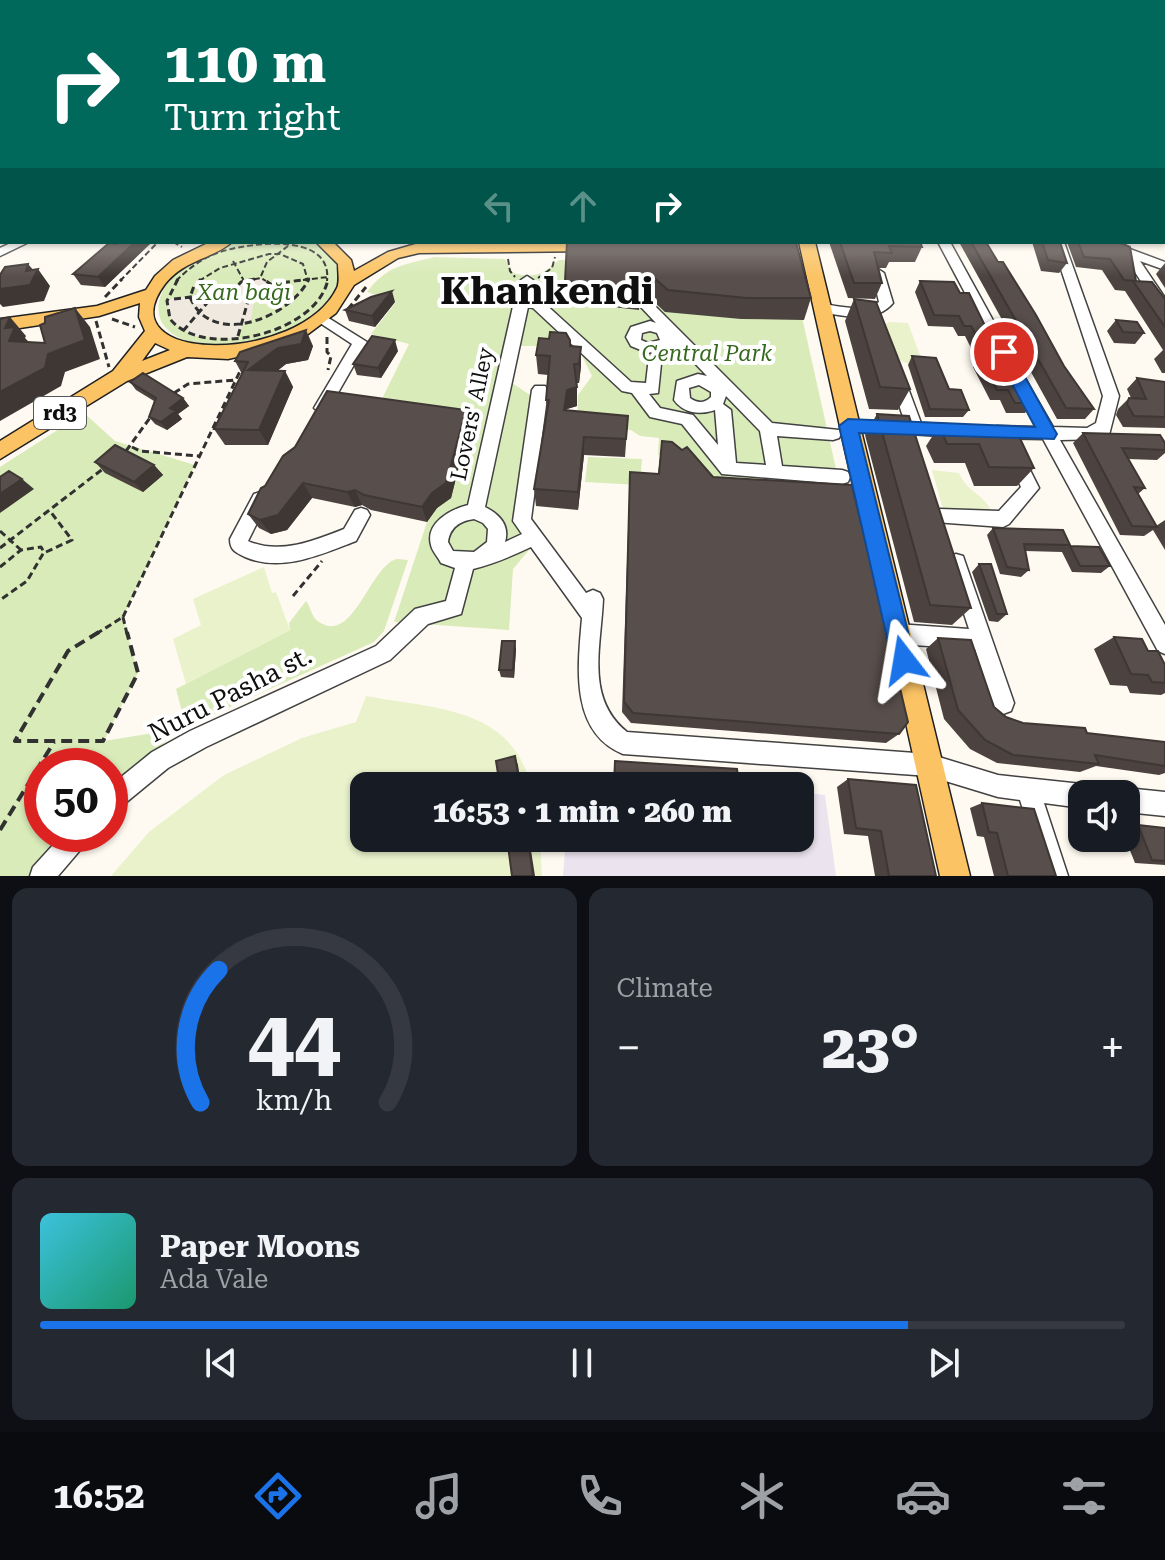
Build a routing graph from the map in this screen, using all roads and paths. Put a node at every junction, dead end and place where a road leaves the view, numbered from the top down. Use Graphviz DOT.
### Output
graph roads {
  1 [pos="18,244"];
  2 [pos="156,244"];
  3 [pos="177,244"];
  4 [pos="220,244"];
  5 [pos="250,244"];
  6 [pos="292,244"];
  7 [pos="326,244"];
  8 [pos="807,244"];
  9 [pos="945,244"];
  10 [pos="1059,244"];
  11 [pos="1106,244"];
  12 [pos="264,245"];
  13 [pos="288,246"];
  14 [pos="608,246"];
  15 [pos="189,250"];
  16 [pos="1128,251"];
  17 [pos="0,252"];
  18 [pos="264,254"];
  19 [pos="280,254"];
  20 [pos="267,259"];
  21 [pos="233,261"];
  22 [pos="1165,266"];
  23 [pos="878,273"];
  24 [pos="329,277"];
  25 [pos="261,278"];
  26 [pos="372,278"];
  27 [pos="310,280"];
  28 [pos="341,280"];
  29 [pos="527,280"];
  30 [pos="244,281"];
  31 [pos="272,285"];
  32 [pos="232,292"];
  33 [pos="152,293"];
  34 [pos="213,296"];
  35 [pos="192,297"];
  36 [pos="174,299"];
  37 [pos="248,301"];
  38 [pos="521,302"];
  39 [pos="822,308"];
  40 [pos="1165,308"];
  41 [pos="199,312"];
  42 [pos="100,313"];
  43 [pos="243,322"];
  44 [pos="0,325"];
  45 [pos="650,326"];
  46 [pos="147,327"];
  47 [pos="327,329"];
  48 [pos="183,331"];
  49 [pos="240,331"];
  50 [pos="678,342"];
  51 [pos="187,350"];
  52 [pos="327,352"];
  53 [pos="700,359"];
  54 [pos="233,363"];
  55 [pos="893,365"];
  56 [pos="119,368"];
  57 [pos="235,380"];
  58 [pos="692,380"];
  59 [pos="540,390"];
  60 [pos="645,394"];
  61 [pos="680,394"];
  62 [pos="162,401"];
  63 [pos="699,409"];
  64 [pos="723,410"];
  65 [pos="154,412"];
  66 [pos="752,412"];
  67 [pos="314,422"];
  68 [pos="768,429"];
  69 [pos="841,430"];
  70 [pos="1004,433"];
  71 [pos="912,434"];
  72 [pos="1048,434"];
  73 [pos="1091,434"];
  74 [pos="1119,435"];
  75 [pos="131,447"];
  76 [pos="0,451"];
  77 [pos="120,455"];
  78 [pos="199,456"];
  79 [pos="109,464"];
  80 [pos="728,469"];
  81 [pos="775,472"];
  82 [pos="842,477"];
  83 [pos="269,484"];
  84 [pos="50,511"];
  85 [pos="475,511"];
  86 [pos="361,515"];
  87 [pos="0,531"];
  88 [pos="534,537"];
  89 [pos="11,540"];
  90 [pos="334,541"];
  91 [pos="0,548"];
  92 [pos="21,550"];
  93 [pos="492,551"];
  94 [pos="44,552"];
  95 [pos="465,564"];
  96 [pos="0,567"];
  97 [pos="293,596"];
  98 [pos="0,600"];
  99 [pos="123,617"];
  100 [pos="897,634"];
  101 [pos="981,640"];
  102 [pos="1165,644"];
  103 [pos="1003,703"];
  104 [pos="54,742"];
  105 [pos="929,765"];
  106 [pos="128,786"];
  107 [pos="1029,791"];
  108 [pos="1068,795"];
  109 [pos="1140,801"];
  110 [pos="1165,804"];
  111 [pos="0,830"];
  112 [pos="63,852"];
  113 [pos="42,876"];
  114 [pos="955,876"];
  115 [pos="1056,876"];
  1 -- 17 [label="street"];
  2 -- 42 [label="path"];
  3 -- 15 [label="path"];
  4 -- 33 [label="main road"];
  5 -- 48 [label="path"];
  6 -- 24 [label="path"];
  7 -- 28 [label="main road"];
  8 -- 39 [label="main road"];
  9 -- 72 [label="street"];
  10 -- 73 [label="street"];
  11 -- 16 [label="street"];
  12 -- 18 [label="path"];
  13 -- 19 [label="path"];
  14 -- 28 [label="main road"];
  16 -- 22 [label="street"];
  16 -- 40 [label="street"];
  18 -- 19 [label="path"];
  18 -- 20 [label="path"];
  18 -- 21 [label="path"];
  19 -- 20 [label="path"];
  19 -- 27 [label="path"];
  20 -- 25 [label="path"];
  21 -- 30 [label="path"];
  21 -- 35 [label="path"];
  23 -- 39 [label="street"];
  24 -- 27 [label="path"];
  24 -- 28 [label="path"];
  24 -- 48 [label="path"];
  25 -- 30 [label="path"];
  25 -- 31 [label="path"];
  26 -- 47 [label="path"];
  27 -- 31 [label="path"];
  27 -- 43 [label="path"];
  28 -- 47 [label="main road"];
  29 -- 38 [label="street, Lovers' Alley"];
  30 -- 32 [label="path"];
  31 -- 37 [label="path"];
  32 -- 34 [label="path"];
  32 -- 37 [label="path"];
  33 -- 42 [label="main road"];
  33 -- 46 [label="main road"];
  34 -- 35 [label="path"];
  34 -- 41 [label="path"];
  35 -- 36 [label="path"];
  35 -- 41 [label="path"];
  37 -- 43 [label="path"];
  38 -- 60 [label="street"];
  38 -- 85 [label="street, Lovers' Alley"];
  39 -- 69 [label="main road"];
  41 -- 43 [label="path"];
  41 -- 48 [label="path"];
  42 -- 44 [label="main road"];
  42 -- 46 [label="path"];
  42 -- 46 [label="main road"];
  42 -- 56 [label="path"];
  43 -- 49 [label="path"];
  45 -- 50 [label="street"];
  45 -- 50 [label="street"];
  45 -- 50 [label="street"];
  46 -- 51 [label="main road"];
  46 -- 56 [label="main road"];
  47 -- 51 [label="main road"];
  47 -- 52 [label="path"];
  47 -- 67 [label="street"];
  50 -- 53 [label="street"];
  50 -- 60 [label="street"];
  51 -- 56 [label="main road"];
  53 -- 58 [label="street"];
  53 -- 66 [label="street"];
  54 -- 57 [label="path"];
  55 -- 71 [label="street"];
  56 -- 76 [label="main road, rd3"];
  57 -- 62 [label="path"];
  57 -- 78 [label="path"];
  58 -- 61 [label="street"];
  58 -- 63 [label="street"];
  59 -- 88 [label="street"];
  60 -- 61 [label="street"];
  60 -- 63 [label="street"];
  60 -- 80 [label="street"];
  61 -- 63 [label="street"];
  63 -- 64 [label="street"];
  64 -- 66 [label="street"];
  64 -- 80 [label="street"];
  65 -- 75 [label="path"];
  66 -- 68 [label="street"];
  68 -- 69 [label="street"];
  68 -- 81 [label="street"];
  69 -- 71 [label="street"];
  69 -- 100 [label="main road"];
  70 -- 71 [label="street"];
  70 -- 72 [label="street"];
  70 -- 101 [label="street"];
  72 -- 73 [label="street"];
  72 -- 102 [label="street"];
  73 -- 74 [label="street"];
  75 -- 77 [label="path"];
  75 -- 78 [label="path"];
  78 -- 99 [label="path"];
  79 -- 84 [label="path"];
  80 -- 81 [label="street"];
  81 -- 82 [label="street"];
  83 -- 90 [label="street"];
  84 -- 89 [label="path"];
  84 -- 94 [label="path"];
  85 -- 93 [label="street"];
  85 -- 95 [label="street"];
  86 -- 90 [label="street"];
  87 -- 89 [label="path"];
  88 -- 93 [label="street"];
  88 -- 105 [label="street"];
  89 -- 91 [label="path"];
  89 -- 92 [label="path"];
  90 -- 97 [label="path"];
  92 -- 94 [label="path"];
  92 -- 96 [label="path"];
  93 -- 95 [label="street"];
  94 -- 98 [label="path"];
  95 -- 106 [label="street, Nuru Pasha st."];
  99 -- 104 [label="path"];
  99 -- 104 [label="path"];
  100 -- 101 [label="street"];
  100 -- 105 [label="main road"];
  101 -- 103 [label="street"];
  104 -- 111 [label="path"];
  105 -- 107 [label="street"];
  105 -- 114 [label="main road"];
  107 -- 108 [label="street"];
  107 -- 115 [label="street"];
  109 -- 110 [label="street"];
  112 -- 113 [label="street"];
}
